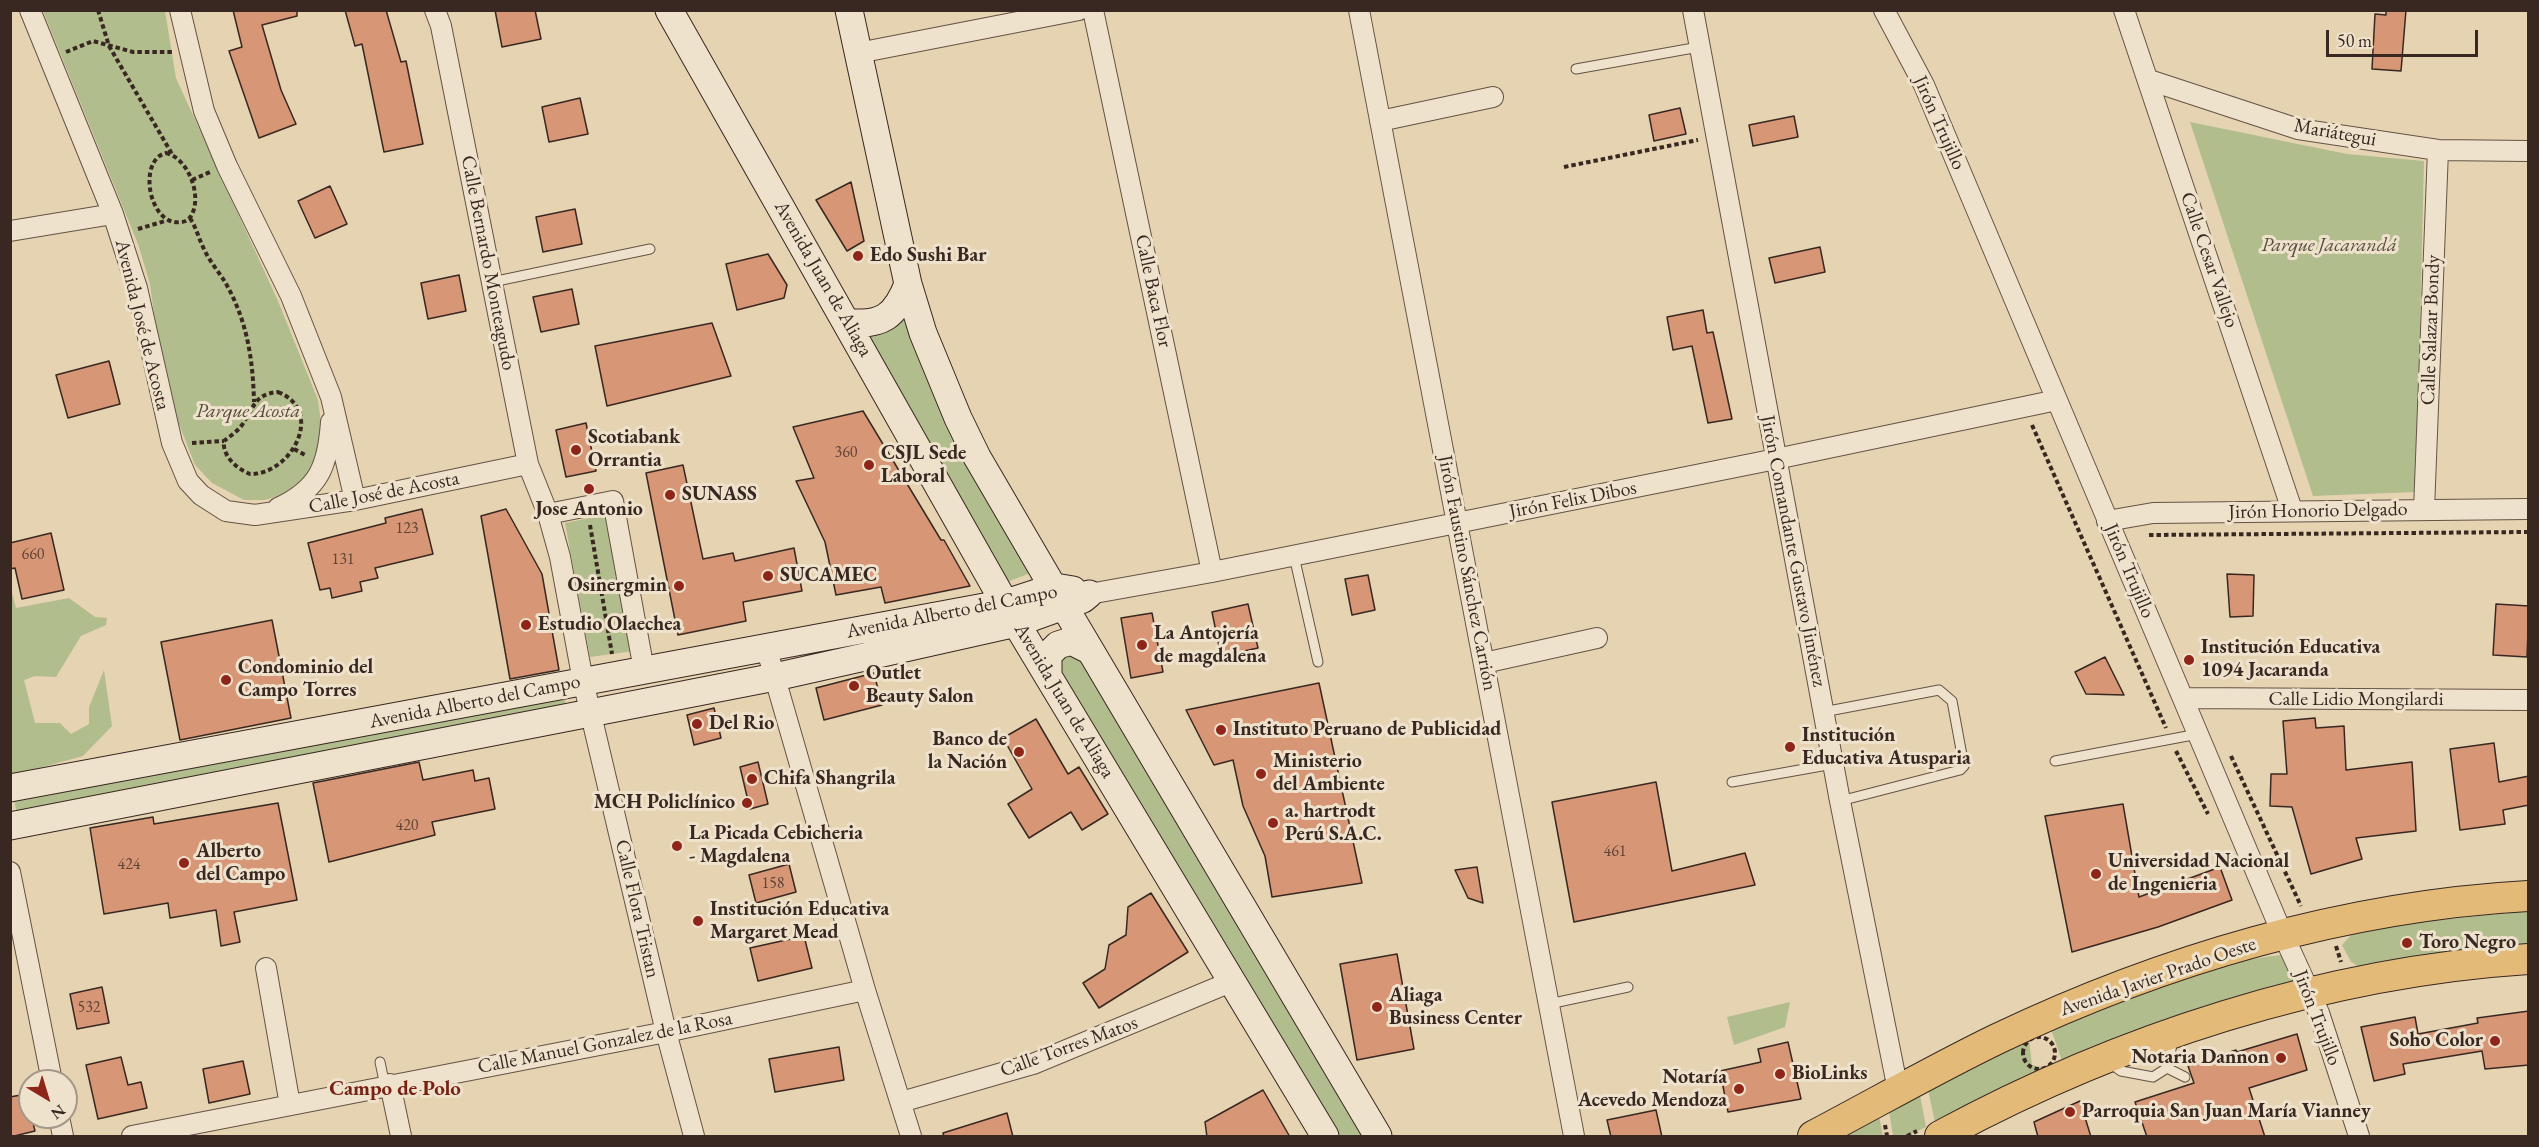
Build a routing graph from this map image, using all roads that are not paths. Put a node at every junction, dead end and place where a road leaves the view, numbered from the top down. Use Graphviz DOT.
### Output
graph roads {
  1 [pos="30,10"];
  2 [pos="180,10"];
  3 [pos="435,10"];
  4 [pos="669,10"];
  5 [pos="849,10"];
  6 [pos="1079,10"];
  7 [pos="1094,10"];
  8 [pos="1359,10"];
  9 [pos="1693,10"];
  10 [pos="1884,10"];
  11 [pos="2124,10"];
  12 [pos="1700,47"];
  13 [pos="858,53"];
  14 [pos="1576,69"];
  15 [pos="2149,80"];
  16 [pos="1493,97"];
  17 [pos="1380,121"];
  18 [pos="2438,150"];
  19 [pos="2529,151"];
  20 [pos="113,214"];
  21 [pos="10,231"];
  22 [pos="650,249"];
  23 [pos="492,282"];
  24 [pos="908,284"];
  25 [pos="847,322"];
  26 [pos="923,333"];
  27 [pos="869,360"];
  28 [pos="331,398"];
  29 [pos="2056,400"];
  30 [pos="1776,459"];
  31 [pos="528,464"];
  32 [pos="355,500"];
  33 [pos="2529,509"];
  34 [pos="2292,510"];
  35 [pos="2424,510"];
  36 [pos="548,514"];
  37 [pos="247,515"];
  38 [pos="2107,520"];
  39 [pos="1457,523"];
  40 [pos="1294,556"];
  41 [pos="1212,572"];
  42 [pos="1089,594"];
  43 [pos="1059,597"];
  44 [pos="1011,613"];
  45 [pos="1597,638"];
  46 [pos="765,647"];
  47 [pos="1089,650"];
  48 [pos="1318,662"];
  49 [pos="1484,663"];
  50 [pos="644,670"];
  51 [pos="1048,675"];
  52 [pos="775,677"];
  53 [pos="583,681"];
  54 [pos="2182,698"];
  55 [pos="2529,700"];
  56 [pos="1823,712"];
  57 [pos="591,713"];
  58 [pos="2198,734"];
  59 [pos="2055,760"];
  60 [pos="1833,764"];
  61 [pos="1732,783"];
  62 [pos="10,788"];
  63 [pos="1840,801"];
  64 [pos="10,826"];
  65 [pos="10,872"];
  66 [pos="2529,896"];
  67 [pos="2283,935"];
  68 [pos="2529,959"];
  69 [pos="266,968"];
  70 [pos="1233,981"];
  71 [pos="1628,987"];
  72 [pos="865,990"];
  73 [pos="2311,993"];
  74 [pos="1549,1004"];
  75 [pos="666,1032"];
  76 [pos="2174,1034"];
  77 [pos="2104,1059"];
  78 [pos="380,1062"];
  79 [pos="2167,1068"];
  80 [pos="50,1069"];
  81 [pos="2185,1077"];
  82 [pos="388,1085"];
  83 [pos="1898,1090"];
  84 [pos="901,1102"];
  85 [pos="290,1105"];
  86 [pos="132,1137"];
  87 [pos="400,1137"];
  88 [pos="694,1137"];
  89 [pos="911,1137"];
  90 [pos="1325,1137"];
  91 [pos="1378,1137"];
  92 [pos="1574,1137"];
  93 [pos="1813,1137"];
  94 [pos="1940,1137"];
  95 [pos="2359,1137"];
  1 -- 20 [label="street, Avenida José de Acosta"];
  2 -- 28 [label="street"];
  3 -- 23 [label="street, Calle Bernardo Monteagudo"];
  4 -- 25 [label="main road, Avenida Juan de Aliaga"];
  5 -- 13 [label="main road"];
  6 -- 13 [label="street"];
  7 -- 41 [label="street, Calle Baca Flor"];
  8 -- 17 [label="street, Jirón Faustino Sánchez Carrión"];
  9 -- 12 [label="street, Jirón Comandante Gustavo Jiménez"];
  10 -- 29 [label="street, Jirón Trujillo"];
  11 -- 15 [label="street, Calle Cesar Vallejo"];
  12 -- 14 [label="lane"];
  12 -- 30 [label="street, Jirón Comandante Gustavo Jiménez"];
  13 -- 24 [label="main road"];
  15 -- 18 [label="street, Mariátegui"];
  15 -- 34 [label="street, Calle Cesar Vallejo"];
  16 -- 17 [label="street"];
  17 -- 39 [label="street, Jirón Faustino Sánchez Carrión"];
  18 -- 19 [label="street, Mariátegui"];
  18 -- 35 [label="street, Calle Salazar Bondy"];
  20 -- 21 [label="street"];
  20 -- 37 [label="street, Avenida José de Acosta"];
  22 -- 23 [label="lane"];
  23 -- 31 [label="street, Calle Bernardo Monteagudo"];
  24 -- 25 [label="main road"];
  24 -- 26 [label="main road"];
  25 -- 27 [label="main road, Avenida Juan de Aliaga"];
  26 -- 27 [label="main road"];
  26 -- 43 [label="main road"];
  27 -- 44 [label="main road, Avenida Juan de Aliaga"];
  28 -- 32 [label="street"];
  28 -- 37 [label="street"];
  29 -- 30 [label="street, Jirón Felix Dibos"];
  29 -- 38 [label="street, Jirón Trujillo"];
  30 -- 39 [label="street, Jirón Felix Dibos"];
  30 -- 56 [label="street, Jirón Comandante Gustavo Jiménez"];
  31 -- 32 [label="street, Calle José de Acosta"];
  31 -- 36 [label="street, Calle Bernardo Monteagudo"];
  32 -- 37 [label="street, Calle José de Acosta"];
  33 -- 35 [label="street, Jirón Honorio Delgado"];
  34 -- 35 [label="street, Jirón Honorio Delgado"];
  34 -- 38 [label="street, Jirón Honorio Delgado"];
  36 -- 50 [label="street"];
  36 -- 53 [label="street, Calle Bernardo Monteagudo"];
  38 -- 54 [label="street, Jirón Trujillo"];
  39 -- 40 [label="street, Jirón Felix Dibos"];
  39 -- 49 [label="street, Jirón Faustino Sánchez Carrión"];
  40 -- 41 [label="street, Jirón Felix Dibos"];
  40 -- 48 [label="lane"];
  41 -- 42 [label="street, Jirón Felix Dibos"];
  42 -- 43 [label="main road, Avenida Alberto del Campo"];
  43 -- 44 [label="main road, Avenida Alberto del Campo"];
  43 -- 47 [label="main road"];
  44 -- 46 [label="main road, Avenida Alberto del Campo"];
  44 -- 51 [label="main road, Avenida Juan de Aliaga"];
  44 -- 52 [label="main road, Avenida Alberto del Campo"];
  45 -- 49 [label="street"];
  46 -- 50 [label="main road, Avenida Alberto del Campo"];
  46 -- 52 [label="street"];
  47 -- 51 [label="main road"];
  47 -- 91 [label="main road"];
  49 -- 74 [label="street, Jirón Faustino Sánchez Carrión"];
  50 -- 53 [label="main road, Avenida Alberto del Campo"];
  51 -- 70 [label="main road, Avenida Juan de Aliaga"];
  52 -- 57 [label="main road, Avenida Alberto del Campo"];
  52 -- 72 [label="street"];
  53 -- 57 [label="street, Calle Flora Tristan"];
  53 -- 62 [label="main road, Avenida Alberto del Campo"];
  54 -- 55 [label="street, Calle Lidio Mongilardi"];
  54 -- 58 [label="street, Jirón Trujillo"];
  56 -- 60 [label="street, Jirón Comandante Gustavo Jiménez"];
  56 -- 63 [label="lane"];
  57 -- 64 [label="main road, Avenida Alberto del Campo"];
  57 -- 75 [label="street, Calle Flora Tristan"];
  58 -- 59 [label="lane"];
  58 -- 67 [label="street, Jirón Trujillo"];
  60 -- 61 [label="lane"];
  60 -- 63 [label="street, Jirón Comandante Gustavo Jiménez"];
  63 -- 83 [label="street, Jirón Comandante Gustavo Jiménez"];
  65 -- 80 [label="street"];
  66 -- 67 [label="main road, Avenida Javier Prado Oeste"];
  67 -- 73 [label="street, Jirón Trujillo"];
  67 -- 83 [label="main road, Avenida Javier Prado Oeste"];
  68 -- 73 [label="main road"];
  69 -- 85 [label="street"];
  70 -- 84 [label="street, Calle Torres Matos"];
  70 -- 90 [label="main road, Avenida Juan de Aliaga"];
  71 -- 74 [label="lane"];
  72 -- 75 [label="street, Calle Manuel Gonzalez de la Rosa"];
  72 -- 84 [label="street"];
  73 -- 76 [label="main road"];
  73 -- 95 [label="street, Jirón Trujillo"];
  74 -- 92 [label="street, Jirón Faustino Sánchez Carrión"];
  75 -- 82 [label="street, Calle Manuel Gonzalez de la Rosa"];
  75 -- 88 [label="street, Calle Flora Tristan"];
  76 -- 77 [label="main road"];
  76 -- 79 [label="lane"];
  77 -- 79 [label="lane"];
  77 -- 94 [label="main road"];
  78 -- 82 [label="lane"];
  79 -- 81 [label="lane"];
  82 -- 85 [label="street, Calle Manuel Gonzalez de la Rosa"];
  82 -- 87 [label="street"];
  83 -- 93 [label="main road, Avenida Javier Prado Oeste"];
  84 -- 89 [label="street"];
  85 -- 86 [label="street, Calle Manuel Gonzalez de la Rosa"];
}
